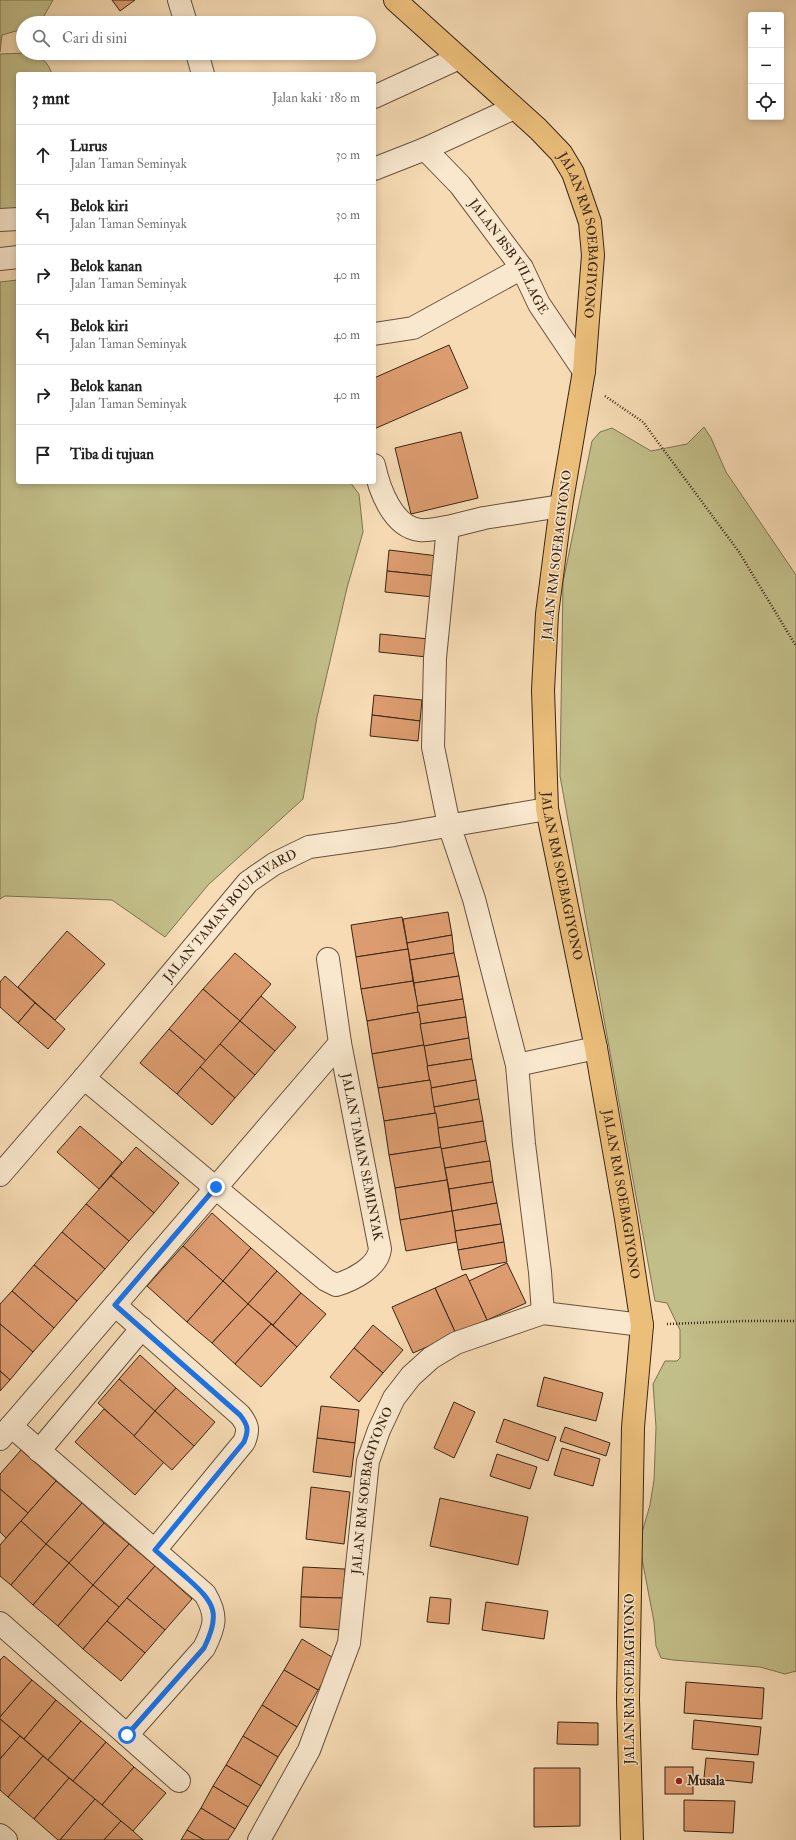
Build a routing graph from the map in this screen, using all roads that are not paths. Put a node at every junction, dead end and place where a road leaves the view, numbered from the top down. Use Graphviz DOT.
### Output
graph roads {
  1 [pos="179,0"];
  2 [pos="395,0"];
  3 [pos="184,16"];
  4 [pos="459,58"];
  5 [pos="199,60"];
  6 [pos="202,72"];
  7 [pos="376,96"];
  8 [pos="514,108"];
  9 [pos="425,149"];
  10 [pos="376,168"];
  11 [pos="16,219"];
  12 [pos="0,220"];
  13 [pos="16,257"];
  14 [pos="0,259"];
  15 [pos="522,268"];
  16 [pos="376,334"];
  17 [pos="583,380"];
  18 [pos="376,474"];
  19 [pos="561,506"];
  20 [pos="448,526"];
  21 [pos="547,809"];
  22 [pos="449,825"];
  23 [pos="328,959"];
  24 [pos="340,1043"];
  25 [pos="596,1048"];
  26 [pos="517,1065"];
  27 [pos="84,1078"];
  28 [pos="0,1175"];
  29 [pos="216,1187"];
  30 [pos="115,1305"];
  31 [pos="543,1313"];
  32 [pos="642,1325"];
  33 [pos="142,1328"];
  34 [pos="5,1433"];
  35 [pos="39,1451"];
  36 [pos="155,1550"];
  37 [pos="0,1623"];
  38 [pos="127,1735"];
  39 [pos="180,1782"];
  40 [pos="0,1835"];
  41 [pos="6,1840"];
  42 [pos="259,1840"];
  43 [pos="632,1840"];
  1 -- 3 [label="street"];
  2 -- 4 [label="main road, JALAN RM SOEBAGIYONO"];
  4 -- 7 [label="street"];
  4 -- 8 [label="main road, JALAN RM SOEBAGIYONO"];
  5 -- 6 [label="street"];
  8 -- 9 [label="street"];
  8 -- 17 [label="main road, JALAN RM SOEBAGIYONO"];
  9 -- 10 [label="street"];
  9 -- 15 [label="street, JALAN BSB VILLAGE"];
  11 -- 12 [label="street"];
  13 -- 14 [label="street"];
  15 -- 16 [label="street"];
  15 -- 17 [label="street, JALAN BSB VILLAGE"];
  17 -- 19 [label="main road, JALAN RM SOEBAGIYONO"];
  18 -- 20 [label="street"];
  19 -- 20 [label="street"];
  19 -- 21 [label="main road, JALAN RM SOEBAGIYONO"];
  20 -- 22 [label="street"];
  21 -- 22 [label="street, JALAN TAMAN BOULEVARD"];
  21 -- 25 [label="main road, JALAN RM SOEBAGIYONO"];
  22 -- 26 [label="street"];
  22 -- 27 [label="street, JALAN TAMAN BOULEVARD"];
  23 -- 24 [label="street, JALAN TAMAN SEMINYAK"];
  24 -- 29 [label="street"];
  24 -- 29 [label="street, JALAN TAMAN SEMINYAK"];
  25 -- 26 [label="street"];
  25 -- 32 [label="main road, JALAN RM SOEBAGIYONO"];
  26 -- 31 [label="street"];
  27 -- 28 [label="street, JALAN TAMAN BOULEVARD"];
  27 -- 29 [label="street, JALAN TAMAN SEMINYAK"];
  29 -- 30 [label="street"];
  30 -- 33 [label="street"];
  30 -- 34 [label="street"];
  31 -- 32 [label="street, JALAN RM SOEBAGIYONO"];
  31 -- 42 [label="street, JALAN RM SOEBAGIYONO"];
  32 -- 43 [label="main road, JALAN RM SOEBAGIYONO"];
  33 -- 35 [label="street"];
  33 -- 36 [label="street"];
  34 -- 35 [label="street"];
  35 -- 36 [label="street"];
  36 -- 38 [label="street"];
  37 -- 38 [label="street"];
  38 -- 39 [label="street"];
  40 -- 41 [label="street"];
}
